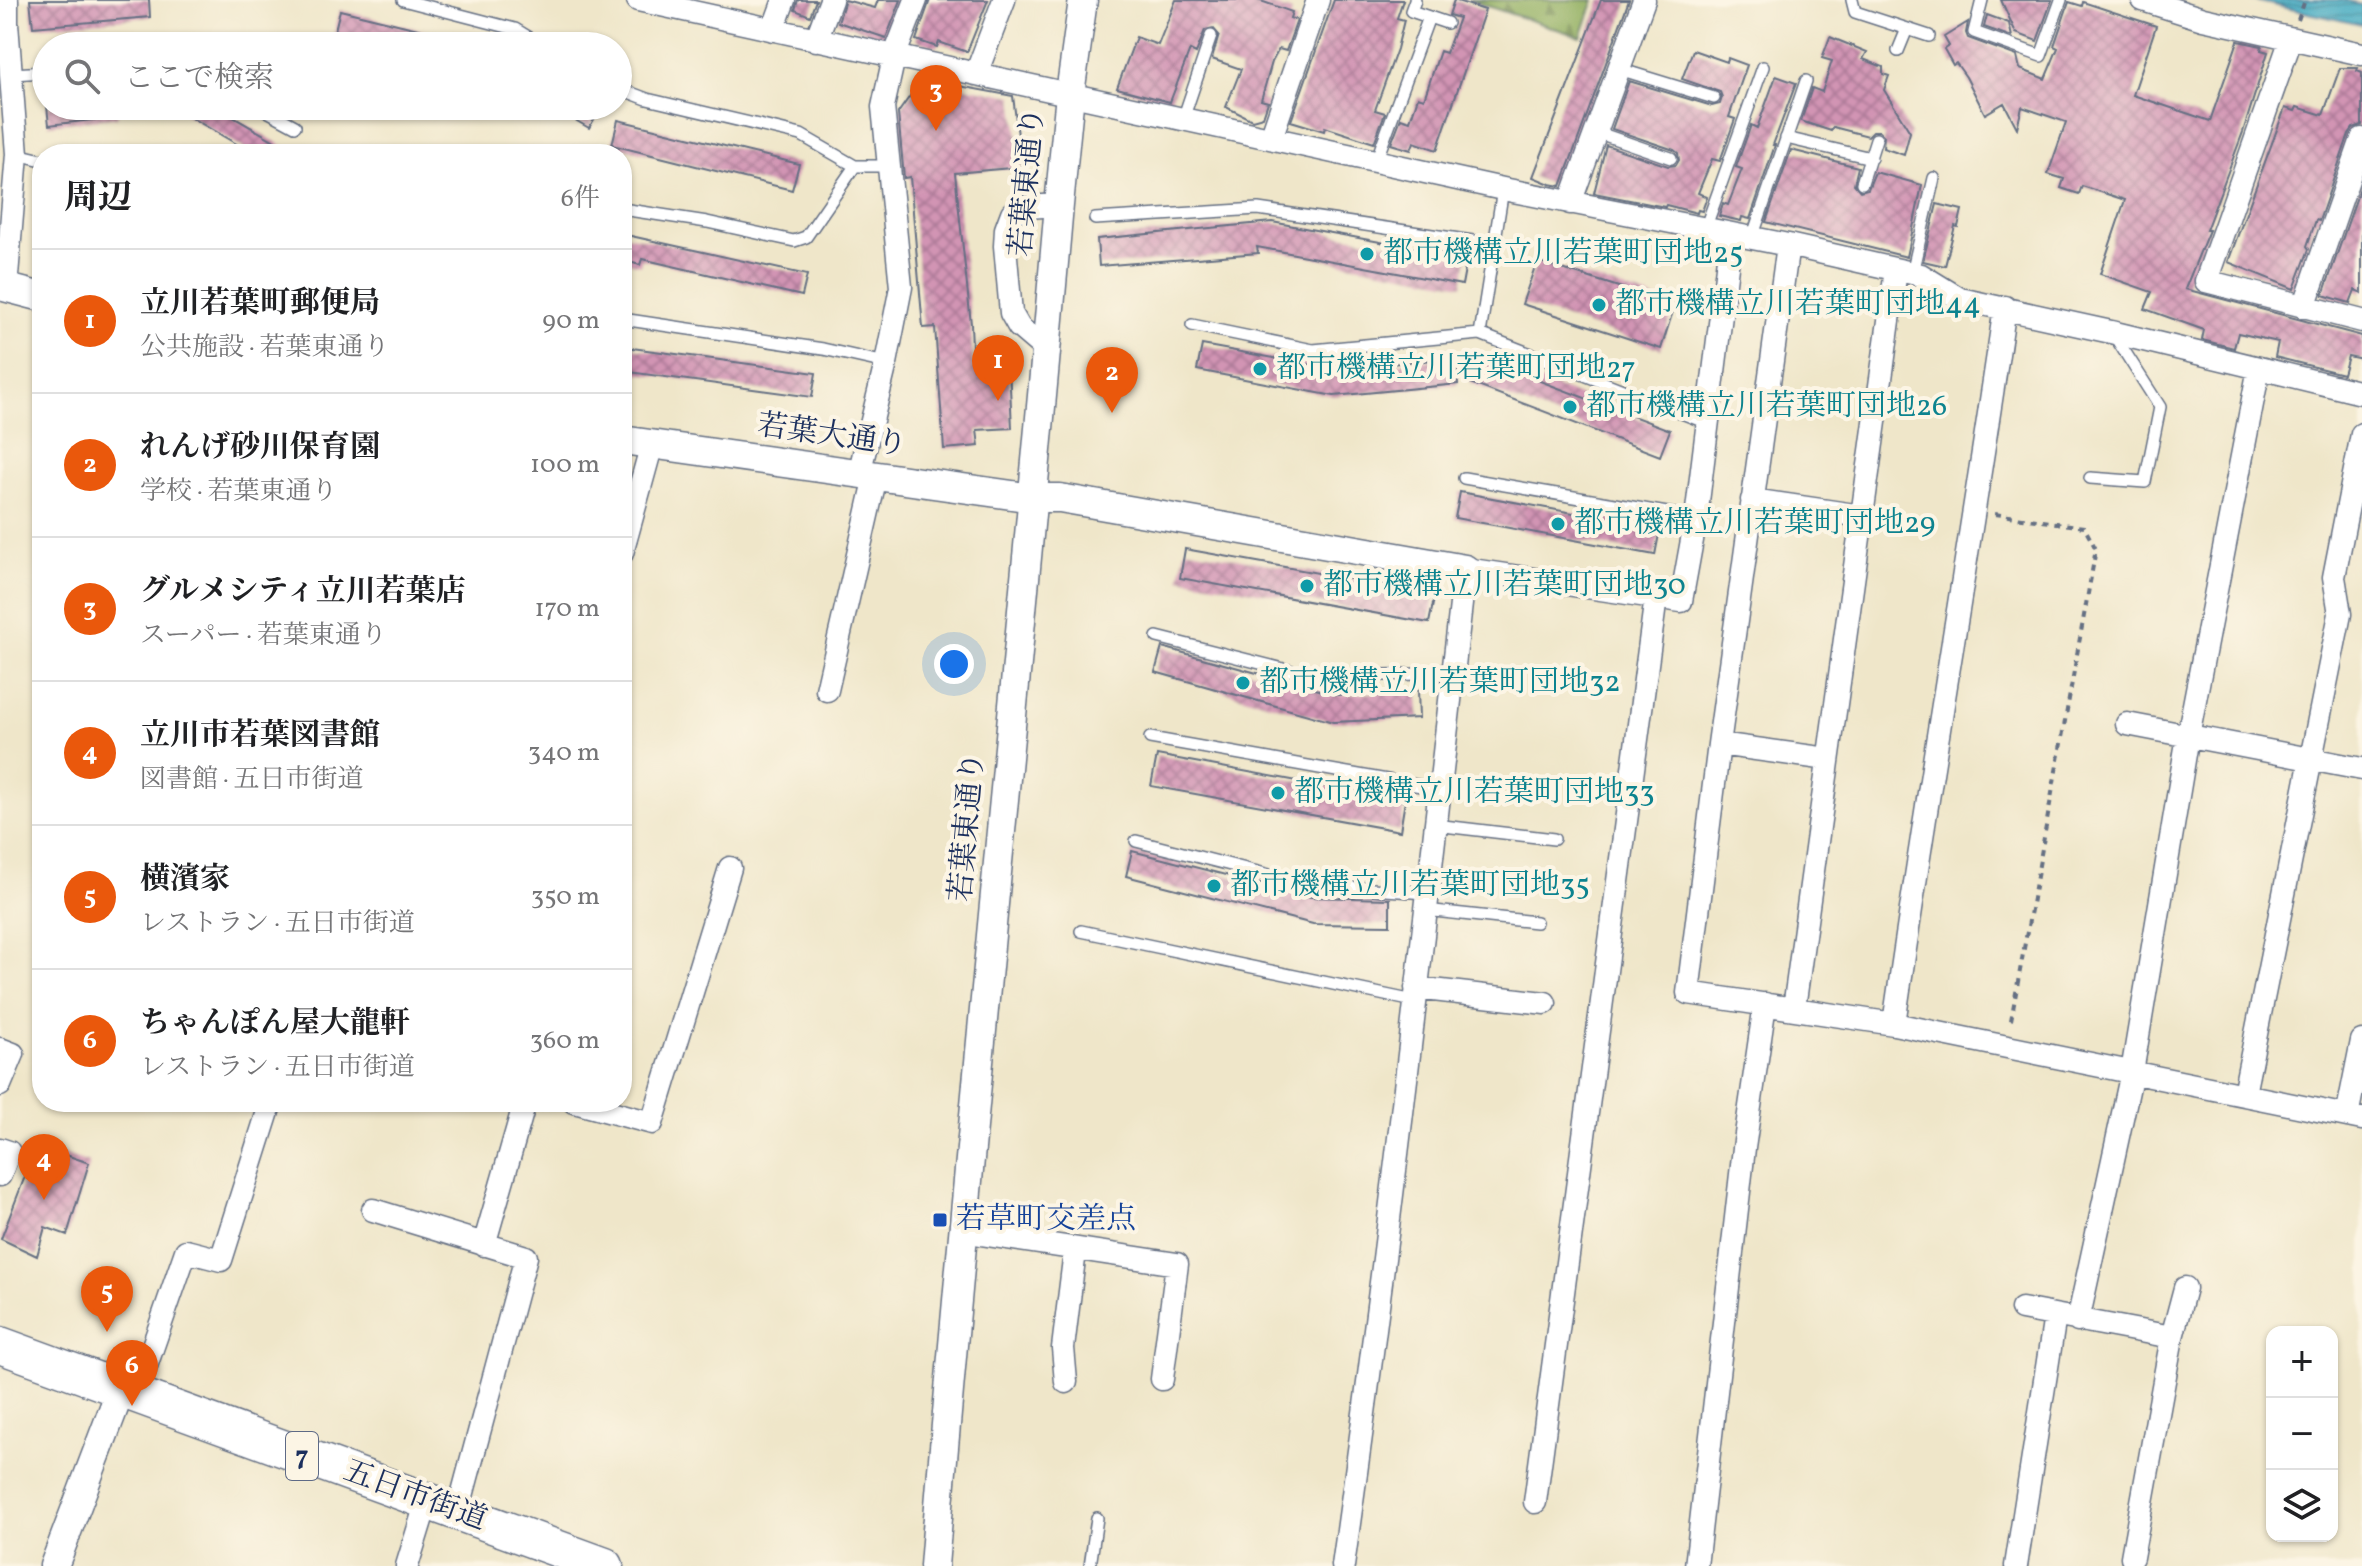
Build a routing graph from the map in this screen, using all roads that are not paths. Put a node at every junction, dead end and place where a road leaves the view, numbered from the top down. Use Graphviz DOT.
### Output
graph roads {
  1 [pos="7,0"];
  2 [pos="403,0"];
  3 [pos="638,0"];
  4 [pos="784,0"];
  5 [pos="831,0"];
  6 [pos="916,0"];
  7 [pos="1004,0"];
  8 [pos="1083,0"];
  9 [pos="1318,0"];
  10 [pos="1415,0"];
  11 [pos="1644,0"];
  12 [pos="1852,0"];
  13 [pos="1982,0"];
  14 [pos="2061,0"];
  15 [pos="2143,0"];
  16 [pos="1429,17"];
  17 [pos="3,23"];
  18 [pos="1447,23"];
  19 [pos="1907,29"];
  20 [pos="773,30"];
  21 [pos="520,32"];
  22 [pos="1211,36"];
  23 [pos="1929,36"];
  24 [pos="2291,39"];
  25 [pos="816,40"];
  26 [pos="1898,51"];
  27 [pos="2362,54"];
  28 [pos="894,57"];
  29 [pos="1763,67"];
  30 [pos="1619,69"];
  31 [pos="32,73"];
  32 [pos="12,74"];
  33 [pos="976,74"];
  34 [pos="1806,81"];
  35 [pos="632,93"];
  36 [pos="1070,94"];
  37 [pos="6,98"];
  38 [pos="1714,98"];
  39 [pos="1183,119"];
  40 [pos="284,120"];
  41 [pos="295,126"];
  42 [pos="1596,132"];
  43 [pos="1271,138"];
  44 [pos="1786,138"];
  45 [pos="1876,139"];
  46 [pos="2362,139"];
  47 [pos="17,154"];
  48 [pos="32,158"];
  49 [pos="1671,158"];
  50 [pos="1871,158"];
  51 [pos="1376,161"];
  52 [pos="855,166"];
  53 [pos="888,166"];
  54 [pos="1934,178"];
  55 [pos="1862,183"];
  56 [pos="1503,189"];
  57 [pos="1570,203"];
  58 [pos="1059,205"];
  59 [pos="632,211"];
  60 [pos="1095,219"];
  61 [pos="1705,229"];
  62 [pos="1742,236"];
  63 [pos="1493,244"];
  64 [pos="1788,245"];
  65 [pos="1904,271"];
  66 [pos="3,287"];
  67 [pos="32,294"];
  68 [pos="2005,307"];
  69 [pos="2304,307"];
  70 [pos="632,320"];
  71 [pos="2362,321"];
  72 [pos="1192,325"];
  73 [pos="2111,332"];
  74 [pos="1480,334"];
  75 [pos="1046,350"];
  76 [pos="886,363"];
  77 [pos="2259,368"];
  78 [pos="2362,393"];
  79 [pos="1707,423"];
  80 [pos="2362,434"];
  81 [pos="632,441"];
  82 [pos="652,444"];
  83 [pos="868,475"];
  84 [pos="1464,478"];
  85 [pos="2090,478"];
  86 [pos="1033,498"];
  87 [pos="1752,500"];
  88 [pos="1862,516"];
  89 [pos="632,517"];
  90 [pos="1696,518"];
  91 [pos="1465,569"];
  92 [pos="1656,597"];
  93 [pos="1157,637"];
  94 [pos="1453,673"];
  95 [pos="827,690"];
  96 [pos="2127,724"];
  97 [pos="2188,736"];
  98 [pos="1150,738"];
  99 [pos="1719,744"];
  100 [pos="1828,759"];
  101 [pos="2309,759"];
  102 [pos="2362,769"];
  103 [pos="1438,789"];
  104 [pos="1434,825"];
  105 [pos="1554,839"];
  106 [pos="1136,841"];
  107 [pos="730,868"];
  108 [pos="1425,901"];
  109 [pos="1536,922"];
  110 [pos="1081,931"];
  111 [pos="1415,995"];
  112 [pos="1545,1003"];
  113 [pos="1765,1004"];
  114 [pos="1794,1008"];
  115 [pos="1894,1024"];
  116 [pos="2362,1041"];
  117 [pos="0,1049"];
  118 [pos="2132,1072"];
  119 [pos="0,1085"];
  120 [pos="2244,1094"];
  121 [pos="268,1112"];
  122 [pos="522,1112"];
  123 [pos="611,1112"];
  124 [pos="2354,1117"];
  125 [pos="0,1149"];
  126 [pos="0,1175"];
  127 [pos="373,1210"];
  128 [pos="961,1231"];
  129 [pos="484,1245"];
  130 [pos="1075,1251"];
  131 [pos="2185,1288"];
  132 [pos="2022,1309"];
  133 [pos="2055,1316"];
  134 [pos="2078,1321"];
  135 [pos="2172,1337"];
  136 [pos="0,1345"];
  137 [pos="1162,1379"];
  138 [pos="1066,1382"];
  139 [pos="128,1392"];
  140 [pos="1535,1502"];
  141 [pos="442,1506"];
  142 [pos="1097,1518"];
  143 [pos="2132,1557"];
  144 [pos="54,1566"];
  145 [pos="407,1566"];
  146 [pos="605,1566"];
  147 [pos="934,1566"];
  148 [pos="1090,1566"];
  149 [pos="1343,1566"];
  150 [pos="1696,1566"];
  151 [pos="2016,1566"];
  1 -- 17 [label="street"];
  2 -- 21 [label="lane"];
  3 -- 20 [label="street"];
  4 -- 20 [label="street"];
  5 -- 25 [label="street"];
  6 -- 28 [label="street"];
  7 -- 33 [label="street"];
  8 -- 36 [label="street, 若葉東通り"];
  9 -- 43 [label="street"];
  10 -- 16 [label="lane"];
  11 -- 30 [label="street"];
  12 -- 19 [label="lane"];
  13 -- 14 [label="lane"];
  15 -- 24 [label="street"];
  16 -- 18 [label="lane"];
  16 -- 51 [label="lane"];
  17 -- 32 [label="street"];
  19 -- 23 [label="lane"];
  19 -- 26 [label="lane"];
  20 -- 25 [label="street"];
  22 -- 39 [label="lane"];
  24 -- 27 [label="street"];
  24 -- 69 [label="street"];
  25 -- 28 [label="street"];
  28 -- 33 [label="street"];
  28 -- 53 [label="street"];
  29 -- 61 [label="lane"];
  30 -- 38 [label="lane"];
  30 -- 42 [label="street"];
  31 -- 32 [label="lane"];
  32 -- 37 [label="street"];
  33 -- 36 [label="street"];
  34 -- 44 [label="lane"];
  35 -- 52 [label="lane"];
  36 -- 39 [label="street"];
  36 -- 58 [label="street, 若葉東通り"];
  37 -- 47 [label="street"];
  39 -- 43 [label="street"];
  40 -- 41 [label="lane"];
  42 -- 49 [label="lane"];
  42 -- 57 [label="street"];
  43 -- 51 [label="street"];
  44 -- 50 [label="lane"];
  44 -- 62 [label="lane"];
  45 -- 50 [label="lane"];
  46 -- 69 [label="street"];
  47 -- 48 [label="lane"];
  47 -- 66 [label="street"];
  50 -- 55 [label="lane"];
  51 -- 56 [label="street"];
  52 -- 53 [label="lane"];
  52 -- 59 [label="lane"];
  53 -- 76 [label="street"];
  54 -- 65 [label="lane"];
  56 -- 57 [label="street"];
  56 -- 63 [label="lane"];
  57 -- 61 [label="street"];
  58 -- 75 [label="street, 若葉東通り"];
  58 -- 75 [label="street"];
  60 -- 63 [label="lane"];
  61 -- 62 [label="street"];
  62 -- 64 [label="street"];
  62 -- 79 [label="street"];
  63 -- 74 [label="lane"];
  64 -- 65 [label="street"];
  64 -- 87 [label="street"];
  65 -- 68 [label="street"];
  65 -- 88 [label="street"];
  66 -- 67 [label="street"];
  68 -- 73 [label="street"];
  68 -- 115 [label="street"];
  69 -- 71 [label="street"];
  70 -- 76 [label="lane"];
  72 -- 74 [label="lane"];
  73 -- 77 [label="street"];
  73 -- 85 [label="lane"];
  74 -- 79 [label="lane"];
  75 -- 86 [label="street, 若葉東通り"];
  76 -- 83 [label="street"];
  77 -- 78 [label="street"];
  77 -- 97 [label="street"];
  79 -- 90 [label="street"];
  80 -- 101 [label="street"];
  81 -- 82 [label="street, 若葉大通り"];
  82 -- 83 [label="street, 若葉大通り"];
  82 -- 89 [label="street"];
  83 -- 86 [label="street, 若葉大通り"];
  83 -- 95 [label="street"];
  84 -- 90 [label="lane"];
  86 -- 91 [label="street, 若葉大通り"];
  86 -- 128 [label="street, 若葉東通り"];
  87 -- 88 [label="street"];
  87 -- 99 [label="street"];
  88 -- 100 [label="street"];
  90 -- 92 [label="street"];
  91 -- 92 [label="street"];
  91 -- 94 [label="street"];
  92 -- 140 [label="street"];
  93 -- 94 [label="lane"];
  94 -- 103 [label="street"];
  96 -- 97 [label="street"];
  97 -- 101 [label="street"];
  97 -- 118 [label="street"];
  98 -- 103 [label="lane"];
  99 -- 100 [label="street"];
  99 -- 113 [label="street"];
  100 -- 114 [label="street"];
  101 -- 102 [label="street"];
  101 -- 120 [label="street"];
  103 -- 104 [label="street"];
  104 -- 105 [label="lane"];
  104 -- 108 [label="street"];
  106 -- 108 [label="lane"];
  107 -- 123 [label="street"];
  108 -- 109 [label="lane"];
  108 -- 111 [label="street"];
  110 -- 111 [label="lane"];
  111 -- 112 [label="street"];
  111 -- 149 [label="street"];
  113 -- 114 [label="street"];
  113 -- 150 [label="street"];
  114 -- 115 [label="street"];
  115 -- 118 [label="street"];
  116 -- 124 [label="street"];
  117 -- 119 [label="street"];
  118 -- 120 [label="street"];
  118 -- 134 [label="street"];
  120 -- 124 [label="street"];
  121 -- 139 [label="street"];
  122 -- 129 [label="street"];
  125 -- 126 [label="street"];
  127 -- 129 [label="street"];
  128 -- 130 [label="street"];
  128 -- 147 [label="street, 若葉東通り"];
  129 -- 141 [label="street"];
  130 -- 137 [label="street"];
  130 -- 138 [label="street"];
  131 -- 135 [label="street"];
  132 -- 133 [label="street"];
  133 -- 134 [label="street"];
  133 -- 151 [label="street"];
  134 -- 135 [label="street"];
  135 -- 143 [label="street"];
  136 -- 139 [label="main road, 五日市街道 / 7"];
  139 -- 141 [label="main road, 五日市街道 / 7"];
  139 -- 144 [label="street"];
  141 -- 145 [label="street"];
  141 -- 146 [label="main road, 五日市街道 / 7"];
  142 -- 148 [label="lane"];
}
